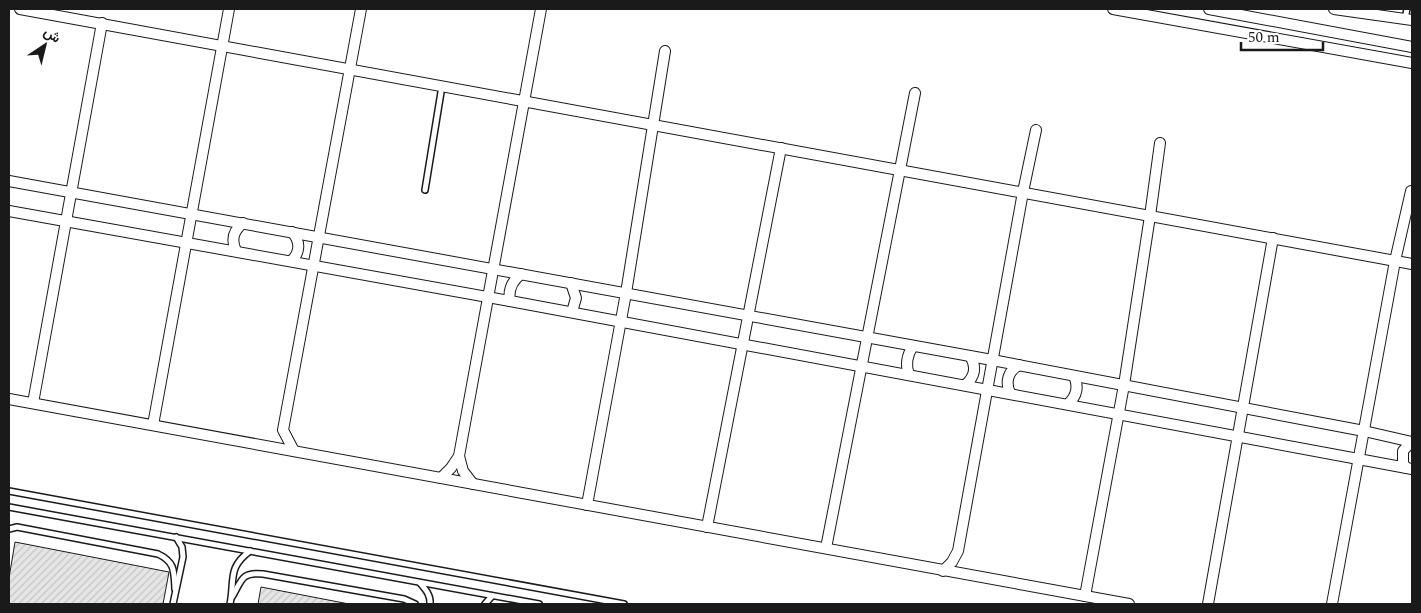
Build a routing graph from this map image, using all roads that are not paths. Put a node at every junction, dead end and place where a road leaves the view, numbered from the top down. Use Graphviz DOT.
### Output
graph roads {
  1 [pos="20,9"];
  2 [pos="229,9"];
  3 [pos="361,9"];
  4 [pos="541,9"];
  5 [pos="1113,9"];
  6 [pos="1209,9"];
  7 [pos="1334,9"];
  8 [pos="1360,11"];
  9 [pos="1408,16"];
  10 [pos="102,23"];
  11 [pos="222,45"];
  12 [pos="1412,47"];
  13 [pos="665,51"];
  14 [pos="1412,63"];
  15 [pos="350,68"];
  16 [pos="442,85"];
  17 [pos="915,93"];
  18 [pos="524,100"];
  19 [pos="654,125"];
  20 [pos="1036,130"];
  21 [pos="1160,143"];
  22 [pos="781,148"];
  23 [pos="900,170"];
  24 [pos="9,181"];
  25 [pos="424,190"];
  26 [pos="1411,191"];
  27 [pos="71,192"];
  28 [pos="1022,192"];
  29 [pos="9,211"];
  30 [pos="191,214"];
  31 [pos="1150,216"];
  32 [pos="66,221"];
  33 [pos="243,223"];
  34 [pos="292,232"];
  35 [pos="320,237"];
  36 [pos="1273,238"];
  37 [pos="186,242"];
  38 [pos="236,251"];
  39 [pos="291,261"];
  40 [pos="1395,261"];
  41 [pos="1412,264"];
  42 [pos="314,266"];
  43 [pos="493,269"];
  44 [pos="521,274"];
  45 [pos="571,283"];
  46 [pos="626,293"];
  47 [pos="488,297"];
  48 [pos="510,301"];
  49 [pos="572,312"];
  50 [pos="749,316"];
  51 [pos="620,321"];
  52 [pos="867,337"];
  53 [pos="744,344"];
  54 [pos="913,346"];
  55 [pos="970,356"];
  56 [pos="992,360"];
  57 [pos="1019,365"];
  58 [pos="861,366"];
  59 [pos="909,375"];
  60 [pos="1074,376"];
  61 [pos="965,385"];
  62 [pos="1124,385"];
  63 [pos="986,389"];
  64 [pos="1010,393"];
  65 [pos="9,399"];
  66 [pos="33,403"];
  67 [pos="1068,404"];
  68 [pos="1243,408"];
  69 [pos="1119,414"];
  70 [pos="153,425"];
  71 [pos="283,430"];
  72 [pos="1364,431"];
  73 [pos="1238,436"];
  74 [pos="1412,442"];
  75 [pos="264,445"];
  76 [pos="294,451"];
  77 [pos="458,456"];
  78 [pos="1359,458"];
  79 [pos="1409,468"];
  80 [pos="441,478"];
  81 [pos="473,484"];
  82 [pos="9,491"];
  83 [pos="587,505"];
  84 [pos="9,507"];
  85 [pos="707,527"];
  86 [pos="9,529"];
  87 [pos="176,538"];
  88 [pos="826,548"];
  89 [pos="250,551"];
  90 [pos="958,551"];
  91 [pos="943,571"];
  92 [pos="968,575"];
  93 [pos="420,582"];
  94 [pos="175,589"];
  95 [pos="492,596"];
  96 [pos="1085,596"];
  97 [pos="232,597"];
  98 [pos="173,604"];
  99 [pos="230,604"];
  100 [pos="415,604"];
  101 [pos="430,604"];
  102 [pos="485,604"];
  103 [pos="539,604"];
  104 [pos="624,604"];
  105 [pos="1129,604"];
  106 [pos="1208,604"];
  107 [pos="1332,604"];
  1 -- 10 [label="street"];
  2 -- 11 [label="street"];
  3 -- 15 [label="street"];
  4 -- 18 [label="street"];
  5 -- 14 [label="street"];
  6 -- 12 [label="street"];
  7 -- 8 [label="street"];
  8 -- 9 [label="street"];
  10 -- 11 [label="street"];
  10 -- 27 [label="street"];
  11 -- 15 [label="street"];
  11 -- 30 [label="street"];
  13 -- 19 [label="street"];
  15 -- 16 [label="street"];
  15 -- 35 [label="street"];
  16 -- 18 [label="street"];
  16 -- 25 [label="lane"];
  17 -- 23 [label="street"];
  18 -- 19 [label="street"];
  18 -- 43 [label="street"];
  19 -- 22 [label="street"];
  19 -- 46 [label="street"];
  20 -- 28 [label="street"];
  21 -- 31 [label="street"];
  22 -- 23 [label="street"];
  22 -- 50 [label="street"];
  23 -- 28 [label="street"];
  23 -- 52 [label="street"];
  24 -- 27 [label="street"];
  26 -- 40 [label="street"];
  27 -- 30 [label="street"];
  27 -- 32 [label="street"];
  28 -- 31 [label="street"];
  28 -- 56 [label="street"];
  29 -- 32 [label="street"];
  30 -- 33 [label="street"];
  30 -- 37 [label="street"];
  31 -- 36 [label="street"];
  31 -- 62 [label="street"];
  32 -- 37 [label="street"];
  32 -- 66 [label="street"];
  33 -- 34 [label="street"];
  33 -- 38 [label="street"];
  34 -- 35 [label="street"];
  34 -- 39 [label="street"];
  35 -- 42 [label="street"];
  35 -- 43 [label="street"];
  36 -- 40 [label="street"];
  36 -- 68 [label="street"];
  37 -- 38 [label="street"];
  37 -- 70 [label="street"];
  38 -- 39 [label="street"];
  39 -- 42 [label="street"];
  40 -- 41 [label="street"];
  40 -- 72 [label="street"];
  42 -- 47 [label="street"];
  42 -- 71 [label="street"];
  43 -- 44 [label="street"];
  43 -- 47 [label="street"];
  44 -- 45 [label="street"];
  44 -- 48 [label="street"];
  45 -- 46 [label="street"];
  45 -- 49 [label="street"];
  46 -- 50 [label="street"];
  46 -- 51 [label="street"];
  47 -- 48 [label="street"];
  47 -- 77 [label="street"];
  48 -- 49 [label="street"];
  49 -- 51 [label="street"];
  50 -- 52 [label="street"];
  50 -- 53 [label="street"];
  51 -- 53 [label="street"];
  51 -- 83 [label="street"];
  52 -- 54 [label="street"];
  52 -- 58 [label="street"];
  53 -- 58 [label="street"];
  53 -- 85 [label="street"];
  54 -- 55 [label="street"];
  54 -- 59 [label="street"];
  55 -- 56 [label="street"];
  55 -- 61 [label="street"];
  56 -- 57 [label="street"];
  56 -- 63 [label="street"];
  57 -- 60 [label="street"];
  57 -- 64 [label="street"];
  58 -- 59 [label="street"];
  58 -- 88 [label="street"];
  59 -- 61 [label="street"];
  60 -- 62 [label="street"];
  60 -- 67 [label="street"];
  61 -- 63 [label="street"];
  62 -- 68 [label="street"];
  62 -- 69 [label="street"];
  63 -- 64 [label="street"];
  63 -- 90 [label="street"];
  64 -- 67 [label="street"];
  65 -- 66 [label="street"];
  66 -- 70 [label="street"];
  67 -- 69 [label="street"];
  68 -- 72 [label="street"];
  68 -- 73 [label="street"];
  69 -- 73 [label="street"];
  69 -- 96 [label="street"];
  70 -- 75 [label="street"];
  71 -- 75 [label="street"];
  71 -- 76 [label="street"];
  72 -- 74 [label="street"];
  72 -- 78 [label="street"];
  73 -- 78 [label="street"];
  73 -- 106 [label="street"];
  74 -- 79 [label="street"];
  75 -- 76 [label="street"];
  76 -- 80 [label="street"];
  77 -- 80 [label="street"];
  77 -- 81 [label="street"];
  78 -- 79 [label="street"];
  78 -- 107 [label="street"];
  80 -- 81 [label="street"];
  81 -- 83 [label="street"];
  82 -- 104 [label="lane"];
  83 -- 85 [label="street"];
  84 -- 87 [label="lane"];
  85 -- 88 [label="street"];
  86 -- 94 [label="lane"];
  87 -- 89 [label="lane"];
  87 -- 94 [label="lane"];
  88 -- 91 [label="street"];
  89 -- 93 [label="lane"];
  89 -- 97 [label="lane"];
  90 -- 91 [label="street"];
  90 -- 92 [label="street"];
  91 -- 92 [label="street"];
  92 -- 96 [label="street"];
  93 -- 95 [label="lane"];
  93 -- 101 [label="lane"];
  94 -- 98 [label="lane"];
  95 -- 102 [label="lane"];
  95 -- 103 [label="lane"];
  96 -- 105 [label="street"];
  97 -- 99 [label="lane"];
  97 -- 100 [label="lane"];
}
